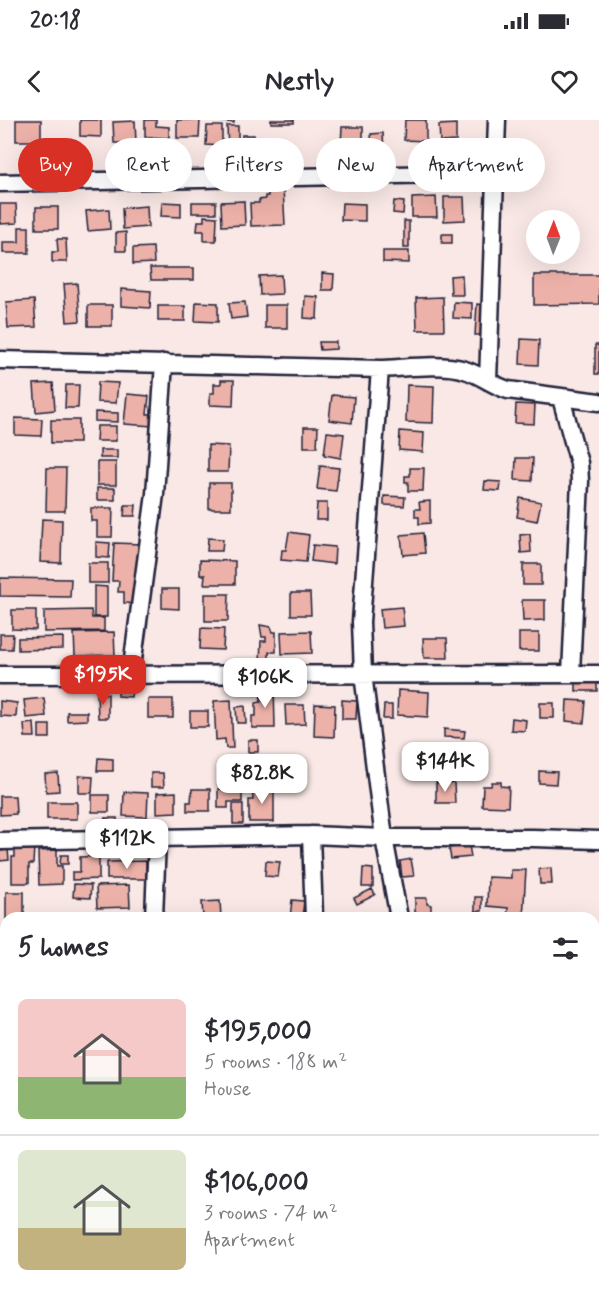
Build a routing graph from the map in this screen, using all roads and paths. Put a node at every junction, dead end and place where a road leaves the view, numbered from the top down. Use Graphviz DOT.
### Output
graph roads {
  1 [pos="497,120"];
  2 [pos="496,138"];
  3 [pos="408,175"];
  4 [pos="0,183"];
  5 [pos="493,192"];
  6 [pos="0,360"];
  7 [pos="164,363"];
  8 [pos="380,369"];
  9 [pos="488,381"];
  10 [pos="561,398"];
  11 [pos="599,402"];
  12 [pos="131,674"];
  13 [pos="363,674"];
  14 [pos="571,674"];
  15 [pos="599,674"];
  16 [pos="0,675"];
  17 [pos="311,835"];
  18 [pos="157,838"];
  19 [pos="384,838"];
  20 [pos="599,840"];
  21 [pos="0,841"];
  22 [pos="154,912"];
  23 [pos="314,912"];
  24 [pos="398,912"];
  1 -- 2 [label="street"];
  3 -- 4 [label="street"];
  5 -- 9 [label="street"];
  6 -- 7 [label="street"];
  7 -- 8 [label="street"];
  7 -- 12 [label="street"];
  8 -- 9 [label="street"];
  8 -- 13 [label="street"];
  9 -- 10 [label="street"];
  10 -- 11 [label="street"];
  10 -- 14 [label="street"];
  12 -- 13 [label="street"];
  12 -- 16 [label="street"];
  13 -- 14 [label="street"];
  13 -- 19 [label="street"];
  14 -- 15 [label="street"];
  17 -- 18 [label="street"];
  17 -- 19 [label="street"];
  17 -- 23 [label="street"];
  18 -- 21 [label="street"];
  18 -- 22 [label="street"];
  19 -- 20 [label="street"];
  19 -- 24 [label="street"];
}
